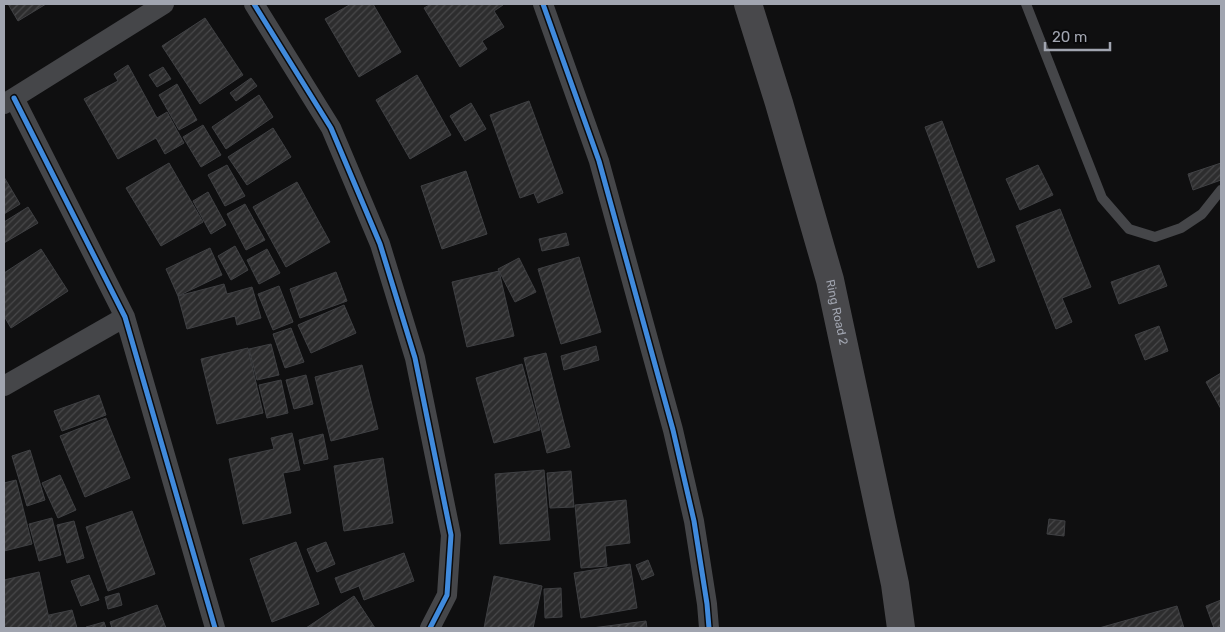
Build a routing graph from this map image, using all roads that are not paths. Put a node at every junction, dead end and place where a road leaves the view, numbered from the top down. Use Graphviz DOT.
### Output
graph roads {
  1 [pos="164,4"];
  2 [pos="254,4"];
  3 [pos="543,4"];
  4 [pos="748,4"];
  5 [pos="1026,4"];
  6 [pos="9,101"];
  7 [pos="1221,190"];
  8 [pos="125,317"];
  9 [pos="4,386"];
  10 [pos="214,628"];
  11 [pos="430,628"];
  12 [pos="708,628"];
  13 [pos="901,628"];
  1 -- 6 [label="street"];
  2 -- 11 [label="street"];
  3 -- 12 [label="street"];
  4 -- 13 [label="main road, Ring Road 2"];
  5 -- 7 [label="lane"];
  6 -- 8 [label="street"];
  8 -- 9 [label="street"];
  8 -- 10 [label="street"];
}
